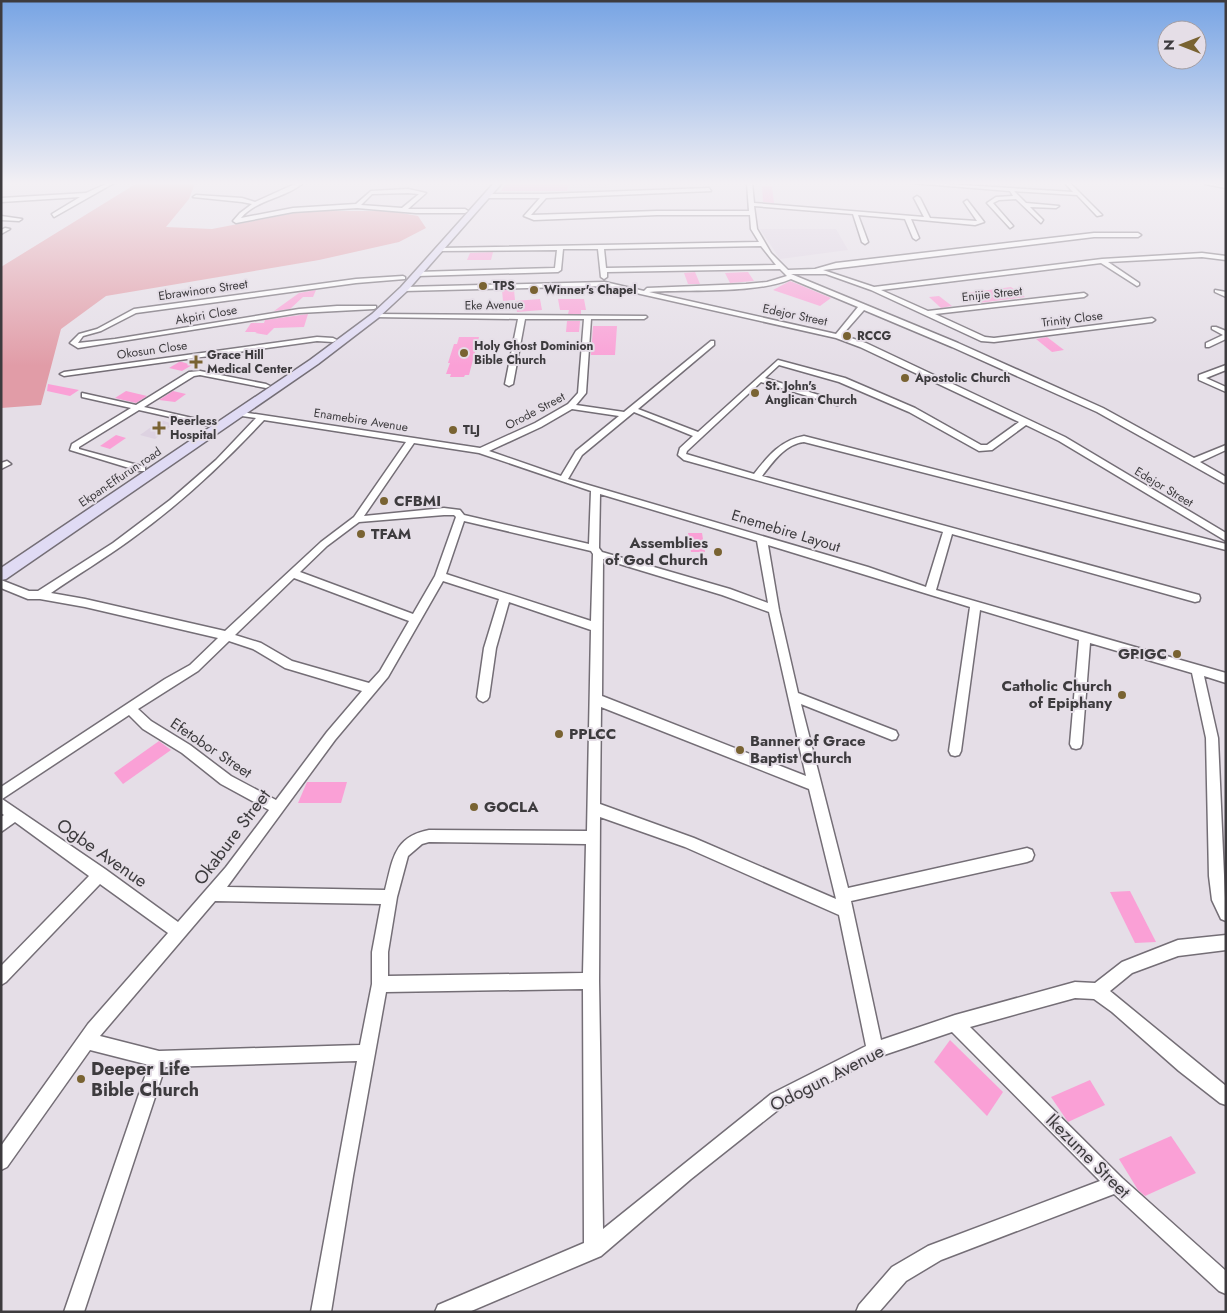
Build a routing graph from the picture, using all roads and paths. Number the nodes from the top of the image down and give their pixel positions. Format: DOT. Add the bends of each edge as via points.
graph roads {
  1 [pos="437,244"];
  2 [pos="444,244"];
  3 [pos="741,244"];
  4 [pos="763,244"];
  5 [pos="1016,244"];
  6 [pos="601,246"];
  7 [pos="560,247"];
  8 [pos="439,250"];
  9 [pos="1226,258"];
  10 [pos="1102,261"];
  11 [pos="604,270"];
  12 [pos="812,271"];
  13 [pos="786,272"];
  14 [pos="417,274"];
  15 [pos="404,284"];
  16 [pos="605,284"];
  17 [pos="1137,284"];
  18 [pos="873,289"];
  19 [pos="628,290"];
  20 [pos="1217,291"];
  21 [pos="1084,295"];
  22 [pos="1226,295"];
  23 [pos="863,306"];
  24 [pos="374,312"];
  25 [pos="927,313"];
  26 [pos="522,316"];
  27 [pos="588,316"];
  28 [pos="644,317"];
  29 [pos="1152,320"];
  30 [pos="1214,328"];
  31 [pos="99,330"];
  32 [pos="1226,335"];
  33 [pos="838,336"];
  34 [pos="333,340"];
  35 [pos="711,343"];
  36 [pos="1209,345"];
  37 [pos="1226,367"];
  38 [pos="64,374"];
  39 [pos="759,379"];
  40 [pos="509,384"];
  41 [pos="266,386"];
  42 [pos="1226,390"];
  43 [pos="85,395"];
  44 [pos="840,403"];
  45 [pos="571,406"];
  46 [pos="139,408"];
  47 [pos="632,409"];
  48 [pos="238,414"];
  49 [pos="625,415"];
  50 [pos="262,417"];
  51 [pos="1026,421"];
  52 [pos="207,424"];
  53 [pos="698,435"];
  54 [pos="412,440"];
  55 [pos="1226,447"];
  56 [pos="481,451"];
  57 [pos="1193,462"];
  58 [pos="142,469"];
  59 [pos="756,477"];
  60 [pos="563,480"];
  61 [pos="1224,480"];
  62 [pos="596,490"];
  63 [pos="461,517"];
  64 [pos="357,519"];
  65 [pos="948,530"];
  66 [pos="1226,538"];
  67 [pos="762,540"];
  68 [pos="1226,547"];
  69 [pos="596,551"];
  70 [pos="1,565"];
  71 [pos="292,573"];
  72 [pos="1,575"];
  73 [pos="440,576"];
  74 [pos="1,584"];
  75 [pos="930,592"];
  76 [pos="40,595"];
  77 [pos="505,597"];
  78 [pos="1195,598"];
  79 [pos="975,606"];
  80 [pos="774,610"];
  81 [pos="415,619"];
  82 [pos="596,627"];
  83 [pos="227,636"];
  84 [pos="1085,638"];
  85 [pos="1197,669"];
  86 [pos="1226,678"];
  87 [pos="372,689"];
  88 [pos="793,696"];
  89 [pos="483,697"];
  90 [pos="595,699"];
  91 [pos="130,709"];
  92 [pos="892,735"];
  93 [pos="1076,744"];
  94 [pos="955,751"];
  95 [pos="814,784"];
  96 [pos="1,794"];
  97 [pos="1,806"];
  98 [pos="278,808"];
  99 [pos="593,808"];
  100 [pos="13,815"];
  101 [pos="1,826"];
  102 [pos="592,838"];
  103 [pos="1027,855"];
  104 [pos="100,874"];
  105 [pos="212,894"];
  106 [pos="842,896"];
  107 [pos="390,897"];
  108 [pos="846,911"];
  109 [pos="1226,914"];
  110 [pos="180,932"];
  111 [pos="1226,942"];
  112 [pos="1,977"];
  113 [pos="591,981"];
  114 [pos="380,984"];
  115 [pos="1097,991"];
  116 [pos="955,1023"];
  117 [pos="87,1041"];
  118 [pos="875,1050"];
  119 [pos="367,1053"];
  120 [pos="159,1059"];
  121 [pos="1226,1097"];
  122 [pos="1,1161"];
  123 [pos="1116,1184"];
  124 [pos="594,1249"];
  125 [pos="1226,1284"];
  126 [pos="74,1312"];
  127 [pos="321,1312"];
  128 [pos="445,1312"];
  129 [pos="866,1312"];
  1 -- 15 [label="main road"];
  2 -- 8 [label="main road, Ekpan-Effurun road"];
  3 -- 6 [label="street"];
  4 -- 13 [label="street"];
  5 -- 12 [label="street" via="836,265"];
  6 -- 7 [label="street"];
  6 -- 11 [label="street"];
  7 -- 8 [label="street"];
  7 -- 14 [label="street" via="558,270"];
  8 -- 14 [label="main road, Ekpan-Effurun road"];
  9 -- 10 [label="street" via="1202,255"];
  10 -- 17 [label="street"];
  10 -- 18 [label="street"];
  11 -- 13 [label="street"];
  11 -- 16 [label="street"];
  12 -- 13 [label="street"];
  12 -- 18 [label="street" via="828,273"];
  13 -- 19 [label="street" via="781,282 717,288"];
  13 -- 23 [label="street"];
  14 -- 15 [label="main road, Ekpan-Effurun road"];
  15 -- 16 [label="street, Edejor Street" via="500,287"];
  15 -- 24 [label="main road, Ekpan-Effurun road"];
  15 -- 31 [label="street, Ebrawinoro Street" via="356,281 134,311"];
  16 -- 19 [label="street, Edejor Street"];
  18 -- 25 [label="street"];
  19 -- 33 [label="street, Edejor Street"];
  20 -- 22 [label="street"];
  21 -- 25 [label="street, Enijie Street"];
  23 -- 33 [label="street"];
  23 -- 57 [label="street" via="1100,410"];
  24 -- 26 [label="street, Eke Avenue"];
  24 -- 31 [label="street, Akpiri Close" via="347,306 116,342 74,345 81,335"];
  24 -- 34 [label="main road"];
  24 -- 48 [label="main road, Ekpan-Effurun road" via="314,362"];
  25 -- 29 [label="street, Trinity Close" via="994,340"];
  26 -- 27 [label="street, Eke Avenue"];
  26 -- 40 [label="street"];
  27 -- 28 [label="street, Eke Avenue"];
  27 -- 45 [label="street, Orode Street" via="582,393"];
  30 -- 32 [label="street"];
  32 -- 36 [label="street"];
  33 -- 51 [label="street, Edejor Street"];
  34 -- 38 [label="street, Okosun Close" via="318,339"];
  34 -- 41 [label="main road"];
  35 -- 47 [label="street"];
  37 -- 42 [label="street" via="1202,377"];
  39 -- 44 [label="street"];
  39 -- 51 [label="street" via="775,362 784,362 842,380 904,407 984,449"];
  39 -- 53 [label="street"];
  41 -- 46 [label="street" via="196,373"];
  41 -- 52 [label="main road"];
  43 -- 46 [label="street"];
  45 -- 49 [label="street"];
  45 -- 56 [label="street, Orode Street"];
  46 -- 52 [label="street"];
  46 -- 58 [label="street" via="78,444 74,450"];
  47 -- 49 [label="street"];
  47 -- 53 [label="street"];
  48 -- 50 [label="street, Enamebire Avenue"];
  48 -- 72 [label="main road, Ekpan-Effurun road"];
  49 -- 60 [label="street" via="579,451"];
  50 -- 54 [label="street, Enamebire Avenue"];
  50 -- 76 [label="street" via="219,463 175,500 140,528"];
  51 -- 66 [label="street, Edejor Street" via="1079,449"];
  52 -- 58 [label="main road"];
  53 -- 59 [label="street" via="682,455"];
  54 -- 56 [label="street, Enamebire Avenue"];
  54 -- 64 [label="street"];
  55 -- 57 [label="street"];
  56 -- 60 [label="street, Enemebire Layout"];
  57 -- 61 [label="street"];
  58 -- 70 [label="main road"];
  59 -- 65 [label="street"];
  59 -- 68 [label="street" via="768,461 791,441 804,438"];
  60 -- 62 [label="street, Enemebire Layout"];
  62 -- 67 [label="street, Enemebire Layout"];
  62 -- 69 [label="street"];
  63 -- 64 [label="street" via="457,512 444,511 388,519"];
  63 -- 69 [label="street"];
  63 -- 73 [label="street, Okabure Street"];
  64 -- 71 [label="street"];
  65 -- 75 [label="street"];
  65 -- 78 [label="street"];
  67 -- 75 [label="street, Enemebire Layout"];
  67 -- 80 [label="street"];
  69 -- 80 [label="street"];
  69 -- 82 [label="street"];
  71 -- 81 [label="street"];
  71 -- 83 [label="street"];
  73 -- 77 [label="street"];
  73 -- 81 [label="street, Okabure Street"];
  74 -- 76 [label="street" via="28,595"];
  75 -- 79 [label="street, Enemebire Layout"];
  76 -- 83 [label="street"];
  77 -- 82 [label="street"];
  77 -- 89 [label="street" via="490,648"];
  79 -- 84 [label="street, Enemebire Layout"];
  79 -- 94 [label="street"];
  80 -- 88 [label="street"];
  81 -- 87 [label="street, Okabure Street"];
  82 -- 90 [label="street"];
  83 -- 87 [label="street" via="257,646 289,665"];
  83 -- 91 [label="street" via="194,668"];
  84 -- 85 [label="street, Enemebire Layout"];
  84 -- 93 [label="street"];
  85 -- 86 [label="street, Enemebire Layout"];
  85 -- 109 [label="street" via="1212,738 1216,876 1219,900"];
  87 -- 98 [label="street, Okabure Street"];
  88 -- 92 [label="street"];
  88 -- 95 [label="street"];
  90 -- 95 [label="street"];
  90 -- 99 [label="street"];
  91 -- 96 [label="street"];
  91 -- 98 [label="street, Efetobor Street" via="226,780"];
  95 -- 106 [label="street"];
  97 -- 100 [label="street, Ogbe Avenue"];
  98 -- 105 [label="street, Okabure Street"];
  99 -- 102 [label="street"];
  99 -- 108 [label="street" via="745,866"];
  100 -- 101 [label="street"];
  100 -- 104 [label="street, Ogbe Avenue"];
  102 -- 107 [label="street" via="420,838 402,852"];
  102 -- 113 [label="street"];
  103 -- 106 [label="street"];
  104 -- 110 [label="street, Ogbe Avenue"];
  104 -- 112 [label="street"];
  105 -- 107 [label="street"];
  105 -- 110 [label="street, Okabure Street"];
  106 -- 108 [label="street"];
  107 -- 114 [label="street" via="380,952"];
  108 -- 118 [label="street"];
  110 -- 117 [label="street, Okabure Street"];
  111 -- 115 [label="street" via="1178,948 1127,967"];
  113 -- 114 [label="street"];
  113 -- 124 [label="street"];
  114 -- 119 [label="street"];
  115 -- 116 [label="street, Odogun Avenue" via="1075,990"];
  115 -- 121 [label="street"];
  116 -- 118 [label="street, Odogun Avenue"];
  116 -- 123 [label="street, Ikezume Street"];
  117 -- 120 [label="street"];
  117 -- 122 [label="street, Okabure Street"];
  118 -- 124 [label="street, Odogun Avenue" via="777,1100"];
  119 -- 120 [label="street"];
  119 -- 127 [label="street"];
  120 -- 126 [label="street"];
  123 -- 125 [label="street, Ikezume Street"];
  123 -- 129 [label="street" via="935,1253 899,1274"];
  124 -- 128 [label="street, Odogun Avenue"];
}
